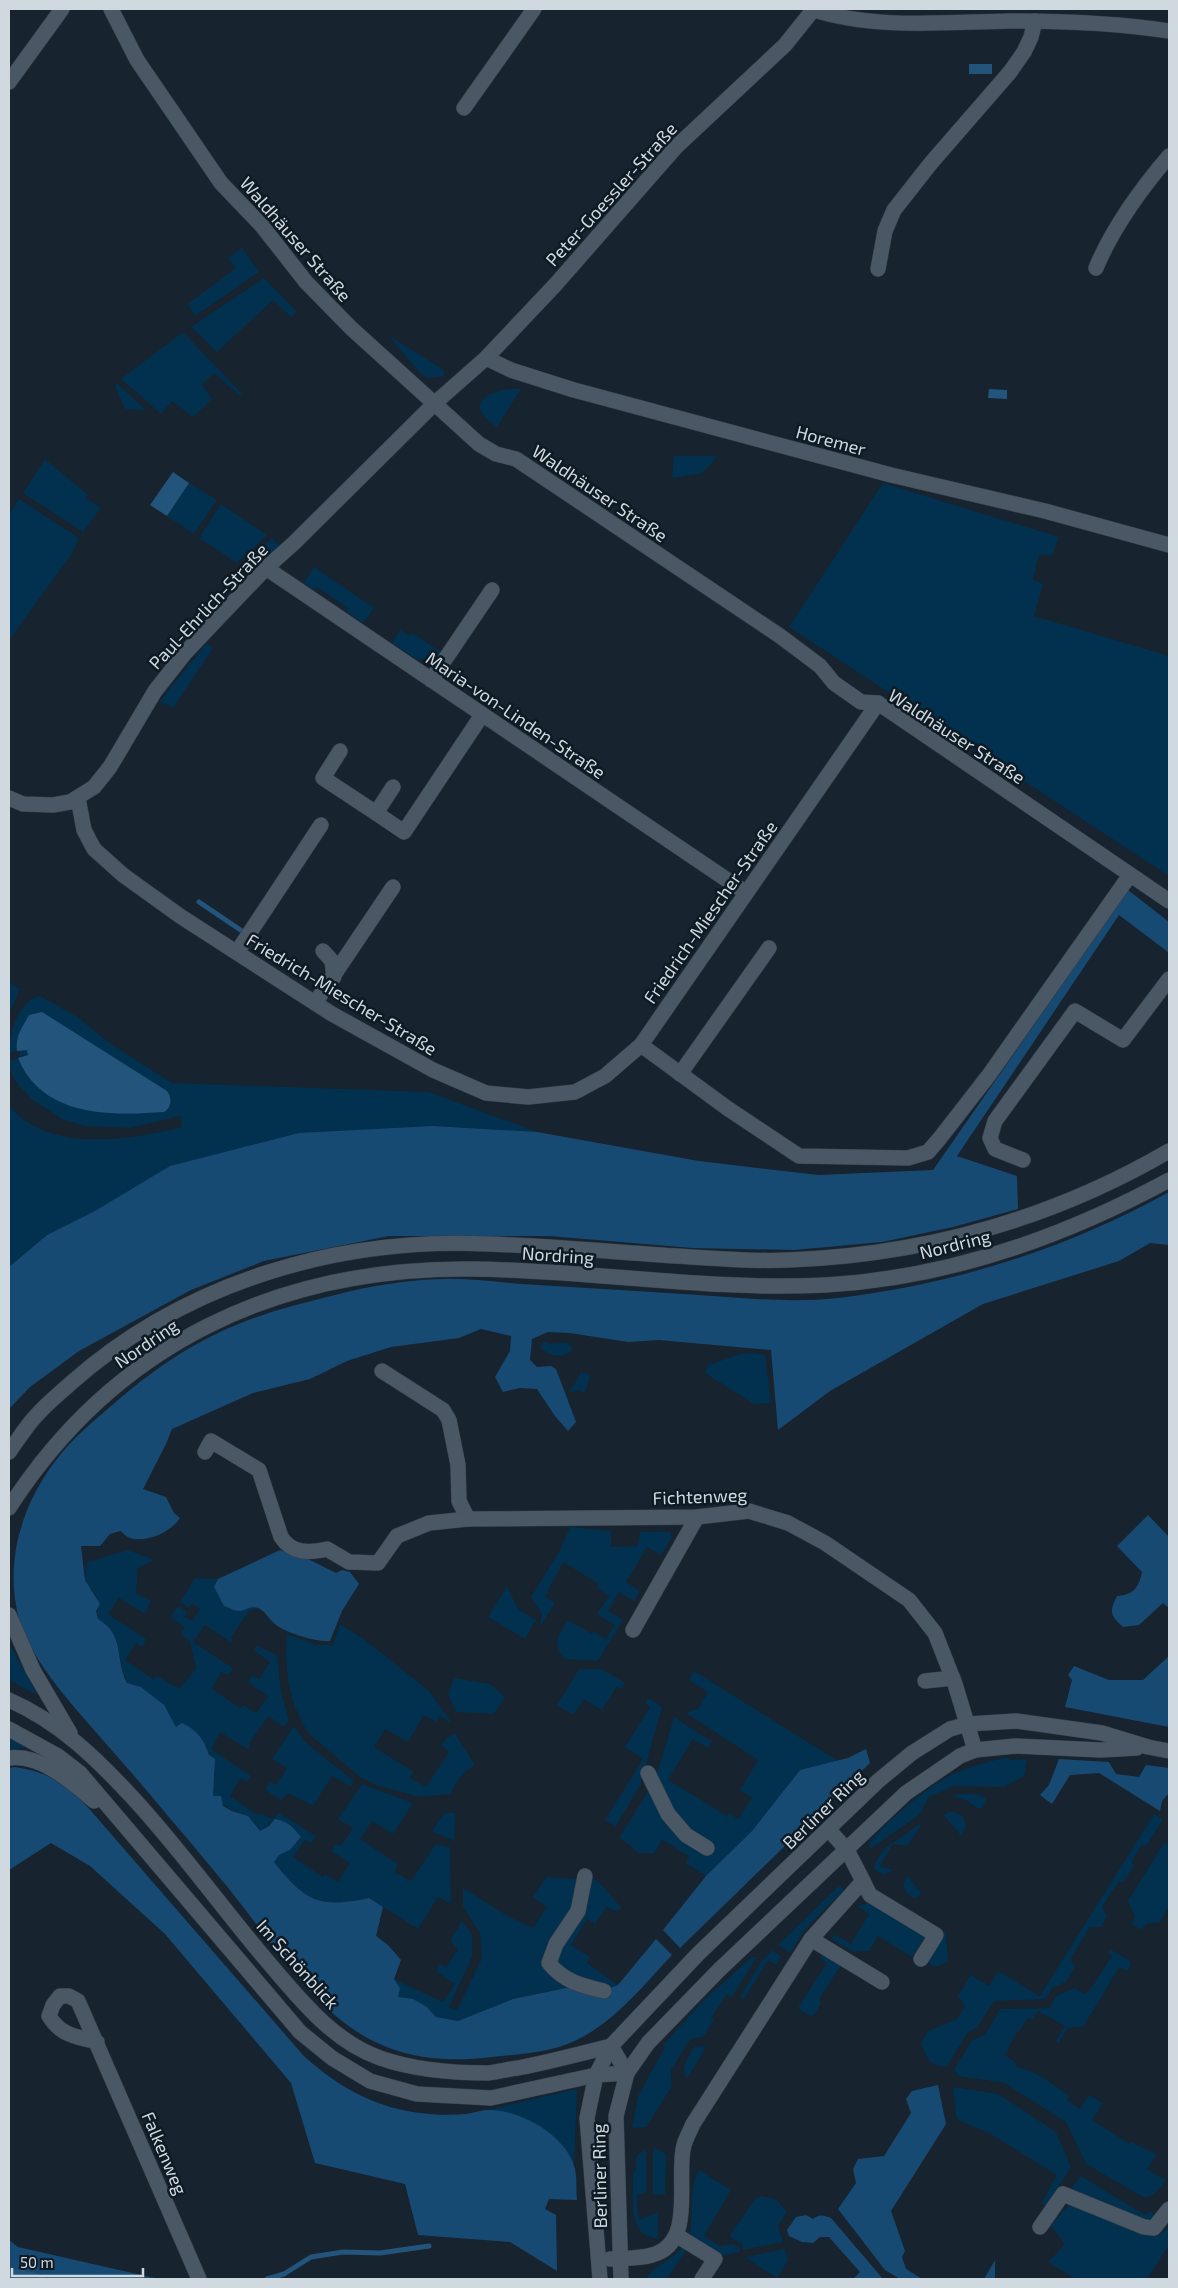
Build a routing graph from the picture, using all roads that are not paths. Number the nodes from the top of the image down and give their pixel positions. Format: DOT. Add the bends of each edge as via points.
graph roads {
  1 [pos="62,9"];
  2 [pos="111,9"];
  3 [pos="534,9"];
  4 [pos="812,9"];
  5 [pos="843,13"];
  6 [pos="1035,21"];
  7 [pos="1169,31"];
  8 [pos="9,82"];
  9 [pos="464,108"];
  10 [pos="1169,156"];
  11 [pos="878,268"];
  12 [pos="1096,268"];
  13 [pos="486,358"];
  14 [pos="435,403"];
  15 [pos="1169,545"];
  16 [pos="266,568"];
  17 [pos="492,590"];
  18 [pos="431,680"];
  19 [pos="878,703"];
  20 [pos="482,715"];
  21 [pos="340,751"];
  22 [pos="393,786"];
  23 [pos="9,798"];
  24 [pos="78,798"];
  25 [pos="376,813"];
  26 [pos="321,825"];
  27 [pos="1130,875"];
  28 [pos="393,887"];
  29 [pos="745,892"];
  30 [pos="1169,901"];
  31 [pos="769,948"];
  32 [pos="324,951"];
  33 [pos="237,952"];
  34 [pos="334,977"];
  35 [pos="1169,979"];
  36 [pos="315,1003"];
  37 [pos="641,1045"];
  38 [pos="680,1074"];
  39 [pos="1169,1151"];
  40 [pos="1023,1160"];
  41 [pos="1169,1180"];
  42 [pos="382,1371"];
  43 [pos="9,1452"];
  44 [pos="205,1452"];
  45 [pos="9,1508"];
  46 [pos="697,1516"];
  47 [pos="468,1519"];
  48 [pos="9,1615"];
  49 [pos="634,1630"];
  50 [pos="953,1678"];
  51 [pos="925,1681"];
  52 [pos="9,1700"];
  53 [pos="968,1724"];
  54 [pos="9,1729"];
  55 [pos="72,1737"];
  56 [pos="1148,1747"];
  57 [pos="975,1750"];
  58 [pos="1169,1751"];
  59 [pos="9,1758"];
  60 [pos="648,1773"];
  61 [pos="829,1830"];
  62 [pos="134,1834"];
  63 [pos="707,1848"];
  64 [pos="847,1850"];
  65 [pos="585,1876"];
  66 [pos="863,1880"];
  67 [pos="811,1939"];
  68 [pos="922,1959"];
  69 [pos="882,1982"];
  70 [pos="604,1991"];
  71 [pos="97,2042"];
  72 [pos="611,2046"];
  73 [pos="627,2073"];
  74 [pos="596,2075"];
  75 [pos="1169,2208"];
  76 [pos="1040,2227"];
  77 [pos="676,2235"];
  78 [pos="620,2258"];
  79 [pos="599,2260"];
  80 [pos="199,2279"];
  81 [pos="600,2279"];
  82 [pos="621,2279"];
  83 [pos="702,2279"];
  1 -- 8 [label="street"];
  2 -- 14 [label="street, Waldhäuser Straße" via="137,60 221,183 262,226 328,306"];
  3 -- 9 [label="street"];
  4 -- 5 [label="street"];
  4 -- 13 [label="street, Peter-Goessler-Straße" via="785,45 676,147 556,284"];
  5 -- 6 [label="street" via="897,22"];
  6 -- 7 [label="street"];
  6 -- 11 [label="street" via="1032,37 1010,72 930,162 894,210 885,231"];
  10 -- 12 [label="street" via="1108,240"];
  13 -- 14 [label="street, Peter-Goessler-Straße"];
  13 -- 15 [label="street, Horemer" via="511,370 574,390"];
  14 -- 16 [label="street, Paul-Ehrlich-Straße"];
  14 -- 19 [label="street, Waldhäuser Straße" via="479,444 496,454 516,459 771,631 820,666 834,683 861,702"];
  16 -- 18 [label="street, Maria-von-Linden-Straße"];
  16 -- 24 [label="street, Paul-Ehrlich-Straße" via="185,653 155,691 104,776"];
  17 -- 18 [label="street"];
  18 -- 20 [label="street, Maria-von-Linden-Straße"];
  19 -- 27 [label="street, Waldhäuser Straße"];
  19 -- 29 [label="street, Friedrich-Miescher-Straße"];
  20 -- 25 [label="street" via="404,832"];
  20 -- 29 [label="street, Maria-von-Linden-Straße"];
  21 -- 25 [label="street" via="323,778"];
  22 -- 25 [label="street"];
  23 -- 24 [label="street, Paul-Ehrlich-Straße" via="38,806"];
  24 -- 33 [label="street, Friedrich-Miescher-Straße" via="84,830 94,849 113,867 180,916"];
  26 -- 33 [label="street"];
  27 -- 30 [label="street, Waldhäuser Straße"];
  27 -- 38 [label="street" via="989,1075 928,1152 919,1156 799,1156"];
  28 -- 34 [label="street"];
  29 -- 37 [label="street, Friedrich-Miescher-Straße"];
  31 -- 38 [label="street"];
  32 -- 34 [label="street" via="332,961"];
  33 -- 36 [label="street, Friedrich-Miescher-Straße"];
  34 -- 36 [label="street"];
  35 -- 40 [label="street" via="1123,1040 1075,1011 995,1120 990,1138 996,1149"];
  36 -- 37 [label="street, Friedrich-Miescher-Straße" via="433,1070 486,1093 528,1097 576,1092 605,1076"];
  37 -- 38 [label="street"];
  39 -- 43 [label="street, Nordring" via="1074,1199 1008,1223 945,1240 853,1256 744,1260 447,1244 361,1250 314,1259 224,1288 168,1314 104,1354 45,1406"];
  41 -- 45 [label="street, Nordring" via="1089,1220 992,1254 909,1274 830,1284 682,1284 472,1269 382,1273 305,1288 234,1313 145,1364 71,1427 43,1459"];
  42 -- 47 [label="street" via="443,1410 449,1420 458,1465 459,1501"];
  44 -- 47 [label="street, Fichtenweg" via="211,1442 259,1470 281,1537 287,1546 296,1550 314,1552 327,1549 349,1562 378,1563 397,1536 429,1523"];
  46 -- 47 [label="street, Fichtenweg"];
  46 -- 49 [label="street"];
  46 -- 50 [label="street, Fichtenweg" via="749,1510 788,1523 825,1543 909,1600 935,1633"];
  48 -- 55 [label="street" via="33,1670"];
  50 -- 51 [label="street"];
  50 -- 53 [label="street, Fichtenweg"];
  52 -- 55 [label="street, Im Schönblick"];
  53 -- 56 [label="street, Berliner Ring" via="1016,1721 1102,1733"];
  53 -- 57 [label="street, Fichtenweg"];
  53 -- 61 [label="street, Berliner Ring" via="950,1729 912,1753 878,1781"];
  54 -- 62 [label="street" via="58,1756 80,1773"];
  55 -- 72 [label="street, Im Schönblick" via="150,1817 313,2014 348,2041 378,2057 422,2070 490,2073"];
  56 -- 57 [label="street, Berliner Ring" via="1101,1750 1015,1746"];
  56 -- 58 [label="street, Berliner Ring"];
  57 -- 64 [label="street, Berliner Ring" via="960,1756 906,1793"];
  59 -- 62 [label="street" via="38,1763 67,1778"];
  60 -- 63 [label="street" via="668,1814 686,1836"];
  61 -- 64 [label="street"];
  61 -- 72 [label="street, Berliner Ring" via="698,1954"];
  62 -- 74 [label="street" via="300,2032 332,2058 370,2081 416,2094 491,2098"];
  64 -- 66 [label="street"];
  64 -- 73 [label="street, Berliner Ring" via="719,1970 648,2043"];
  65 -- 70 [label="street" via="578,1911 556,1944 549,1963 557,1974 577,1984"];
  66 -- 67 [label="street"];
  66 -- 68 [label="street" via="870,1895 936,1935"];
  67 -- 69 [label="street"];
  67 -- 77 [label="street" via="693,2124 683,2146 680,2220"];
  71 -- 80 [label="street, Falkenweg"];
  72 -- 73 [label="street"];
  72 -- 74 [label="street, Berliner Ring"];
  73 -- 74 [label="street"];
  73 -- 78 [label="street, Berliner Ring" via="616,2116"];
  74 -- 79 [label="street, Berliner Ring" via="587,2118"];
  75 -- 76 [label="street" via="1154,2228 1144,2227 1063,2194"];
  77 -- 78 [label="street" via="668,2247 653,2255"];
  77 -- 83 [label="street" via="715,2259"];
  78 -- 79 [label="street"];
  78 -- 82 [label="street, Berliner Ring"];
  79 -- 81 [label="street, Berliner Ring"];
}
